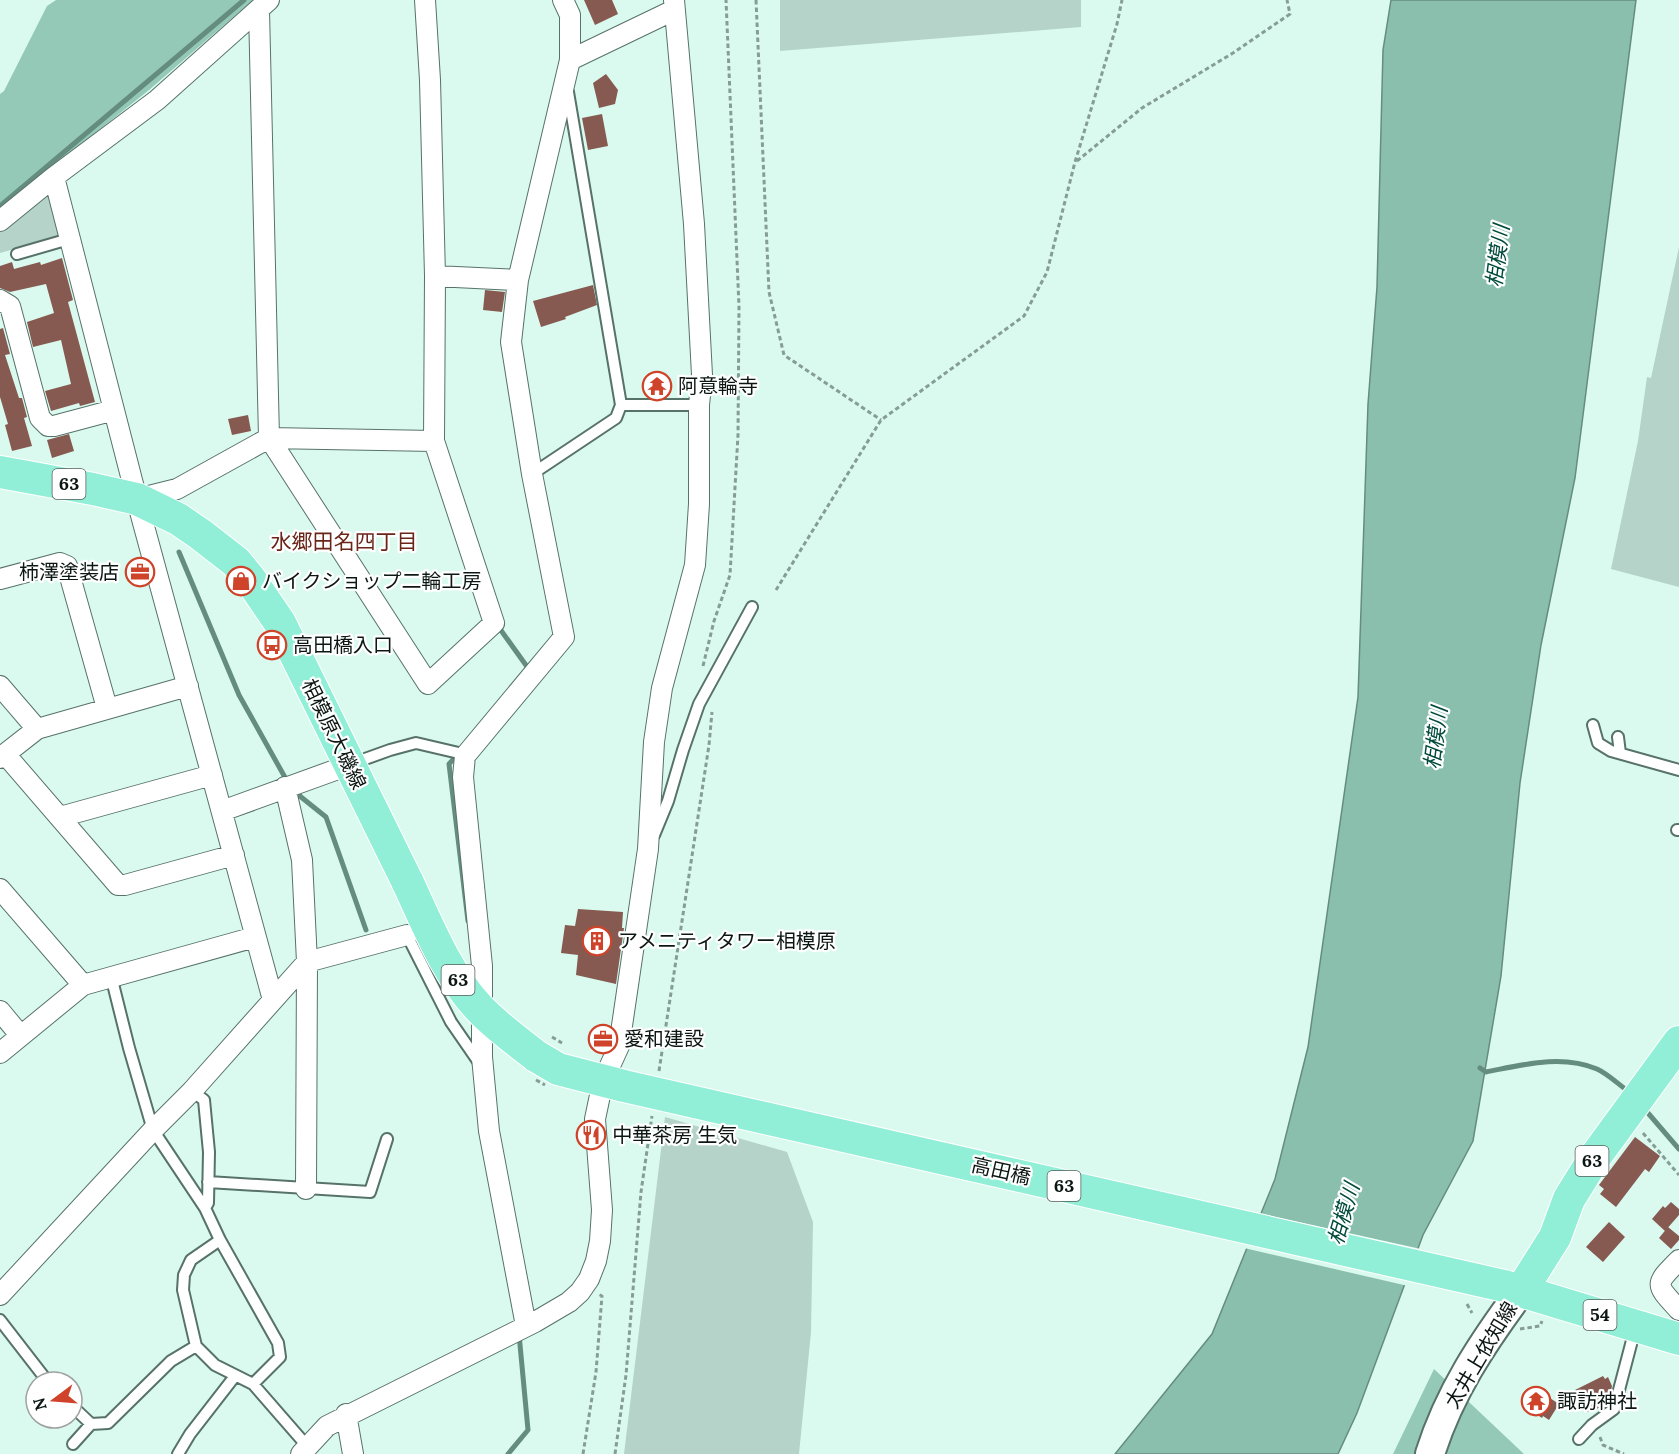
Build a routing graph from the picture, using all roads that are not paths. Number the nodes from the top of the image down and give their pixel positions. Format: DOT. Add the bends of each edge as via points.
graph roads {
  1 [pos="425,0"];
  2 [pos="562,0"];
  3 [pos="264,5"];
  4 [pos="674,5"];
  5 [pos="570,60"];
  6 [pos="566,81"];
  7 [pos="54,177"];
  8 [pos="0,221"];
  9 [pos="69,239"];
  10 [pos="17,254"];
  11 [pos="435,276"];
  12 [pos="518,280"];
  13 [pos="0,300"];
  14 [pos="621,405"];
  15 [pos="699,405"];
  16 [pos="114,410"];
  17 [pos="269,438"];
  18 [pos="434,441"];
  19 [pos="0,472"];
  20 [pos="532,474"];
  21 [pos="137,499"];
  22 [pos="1,576"];
  23 [pos="752,607"];
  24 [pos="0,686"];
  25 [pos="188,686"];
  26 [pos="107,708"];
  27 [pos="1593,725"];
  28 [pos="37,729"];
  29 [pos="1618,737"];
  30 [pos="1620,753"];
  31 [pos="459,754"];
  32 [pos="2,756"];
  33 [pos="349,765"];
  34 [pos="1679,770"];
  35 [pos="212,775"];
  36 [pos="285,787"];
  37 [pos="222,811"];
  38 [pos="60,817"];
  39 [pos="648,849"];
  40 [pos="234,855"];
  41 [pos="0,889"];
  42 [pos="407,935"];
  43 [pos="255,937"];
  44 [pos="307,962"];
  45 [pos="111,976"];
  46 [pos="83,985"];
  47 [pos="273,1000"];
  48 [pos="0,1011"];
  49 [pos="20,1035"];
  50 [pos="1679,1042"];
  51 [pos="0,1053"];
  52 [pos="483,1069"];
  53 [pos="613,1083"];
  54 [pos="192,1091"];
  55 [pos="153,1130"];
  56 [pos="387,1139"];
  57 [pos="208,1182"];
  58 [pos="306,1189"];
  59 [pos="205,1208"];
  60 [pos="220,1240"];
  61 [pos="1679,1260"];
  62 [pos="1512,1288"];
  63 [pos="0,1295"];
  64 [pos="1679,1310"];
  65 [pos="0,1320"];
  66 [pos="526,1326"];
  67 [pos="1636,1326"];
  68 [pos="1679,1339"];
  69 [pos="196,1346"];
  70 [pos="39,1370"];
  71 [pos="235,1376"];
  72 [pos="254,1384"];
  73 [pos="346,1414"];
  74 [pos="84,1417"];
  75 [pos="91,1424"];
  76 [pos="1579,1439"];
  77 [pos="73,1444"];
  78 [pos="304,1450"];
  79 [pos="178,1454"];
  80 [pos="353,1454"];
  81 [pos="1430,1454"];
  1 -- 11 [label="street"];
  2 -- 5 [label="street" via="570,15"];
  3 -- 7 [label="street" via="157,100"];
  3 -- 17 [label="street"];
  4 -- 5 [label="street"];
  4 -- 15 [label="street" via="694,236 702,375"];
  5 -- 6 [label="street"];
  6 -- 12 [label="street"];
  6 -- 14 [label="lane"];
  7 -- 8 [label="street"];
  7 -- 9 [label="street"];
  9 -- 10 [label="lane"];
  9 -- 16 [label="street"];
  11 -- 12 [label="street"];
  11 -- 18 [label="street"];
  12 -- 20 [label="street" via="511,342"];
  13 -- 16 [label="street" via="10,306 43,423 54,426"];
  14 -- 15 [label="lane"];
  14 -- 20 [label="lane" via="616,418"];
  15 -- 39 [label="street" via="695,565 662,688 654,742"];
  16 -- 21 [label="street"];
  17 -- 18 [label="street"];
  17 -- 18 [label="street" via="428,684 494,622"];
  17 -- 21 [label="street" via="177,489"];
  19 -- 21 [label="main road, 相模原大磯線 / 63"];
  20 -- 31 [label="street" via="564,637"];
  21 -- 25 [label="street"];
  21 -- 33 [label="main road, 相模原大磯線 / 63" via="200,534 236,562 250,579 280,623"];
  22 -- 26 [label="street" via="60,563 67,566"];
  23 -- 39 [label="lane" via="699,704"];
  24 -- 28 [label="street"];
  25 -- 26 [label="street"];
  25 -- 35 [label="street"];
  26 -- 28 [label="street"];
  27 -- 30 [label="lane" via="1598,742"];
  28 -- 32 [label="street"];
  29 -- 30 [label="lane"];
  30 -- 34 [label="lane"];
  31 -- 33 [label="lane" via="416,743"];
  31 -- 52 [label="street" via="482,966"];
  32 -- 38 [label="street"];
  33 -- 36 [label="street"];
  33 -- 53 [label="main road, 相模原大磯線 / 63, bridge" via="432,934 462,987 479,1008 503,1031 547,1044 558,1069"];
  35 -- 37 [label="street"];
  35 -- 38 [label="street"];
  36 -- 37 [label="street"];
  36 -- 44 [label="street" via="302,860"];
  37 -- 40 [label="street"];
  38 -- 40 [label="street" via="114,883 121,885"];
  39 -- 53 [label="street"];
  40 -- 43 [label="street"];
  41 -- 46 [label="street"];
  42 -- 44 [label="street"];
  42 -- 52 [label="lane" via="451,1022"];
  43 -- 45 [label="street"];
  43 -- 47 [label="street"];
  44 -- 47 [label="street"];
  44 -- 58 [label="street"];
  45 -- 46 [label="street"];
  45 -- 55 [label="lane"];
  46 -- 49 [label="street"];
  47 -- 54 [label="street"];
  48 -- 49 [label="street"];
  49 -- 51 [label="street"];
  50 -- 62 [label="main road, 63" via="1594,1157 1569,1199 1555,1238"];
  52 -- 66 [label="street" via="489,1131"];
  53 -- 62 [label="main road, 高田橋 / 63, bridge"];
  53 -- 66 [label="street" via="595,1119 602,1210 596,1261 589,1279 574,1298"];
  54 -- 55 [label="street"];
  54 -- 57 [label="lane" via="204,1100"];
  55 -- 59 [label="lane"];
  55 -- 63 [label="street"];
  56 -- 58 [label="lane" via="370,1192"];
  57 -- 58 [label="lane"];
  57 -- 59 [label="lane"];
  59 -- 60 [label="lane"];
  60 -- 69 [label="lane" via="191,1260 184,1275 183,1290"];
  60 -- 72 [label="lane" via="278,1343 279,1357"];
  61 -- 64 [label="street" via="1660,1279 1664,1293"];
  62 -- 67 [label="main road, 54"];
  62 -- 81 [label="main road, 太井上依知線" via="1453,1393"];
  65 -- 70 [label="lane"];
  66 -- 73 [label="street"];
  67 -- 68 [label="main road, 54"];
  67 -- 76 [label="lane" via="1614,1409"];
  69 -- 71 [label="lane" via="215,1365"];
  69 -- 75 [label="lane" via="171,1361 108,1423"];
  71 -- 72 [label="lane"];
  71 -- 79 [label="lane"];
  72 -- 78 [label="lane"];
  73 -- 78 [label="street" via="327,1426"];
  73 -- 80 [label="street"];
  74 -- 75 [label="lane"];
  75 -- 77 [label="lane"];
}
